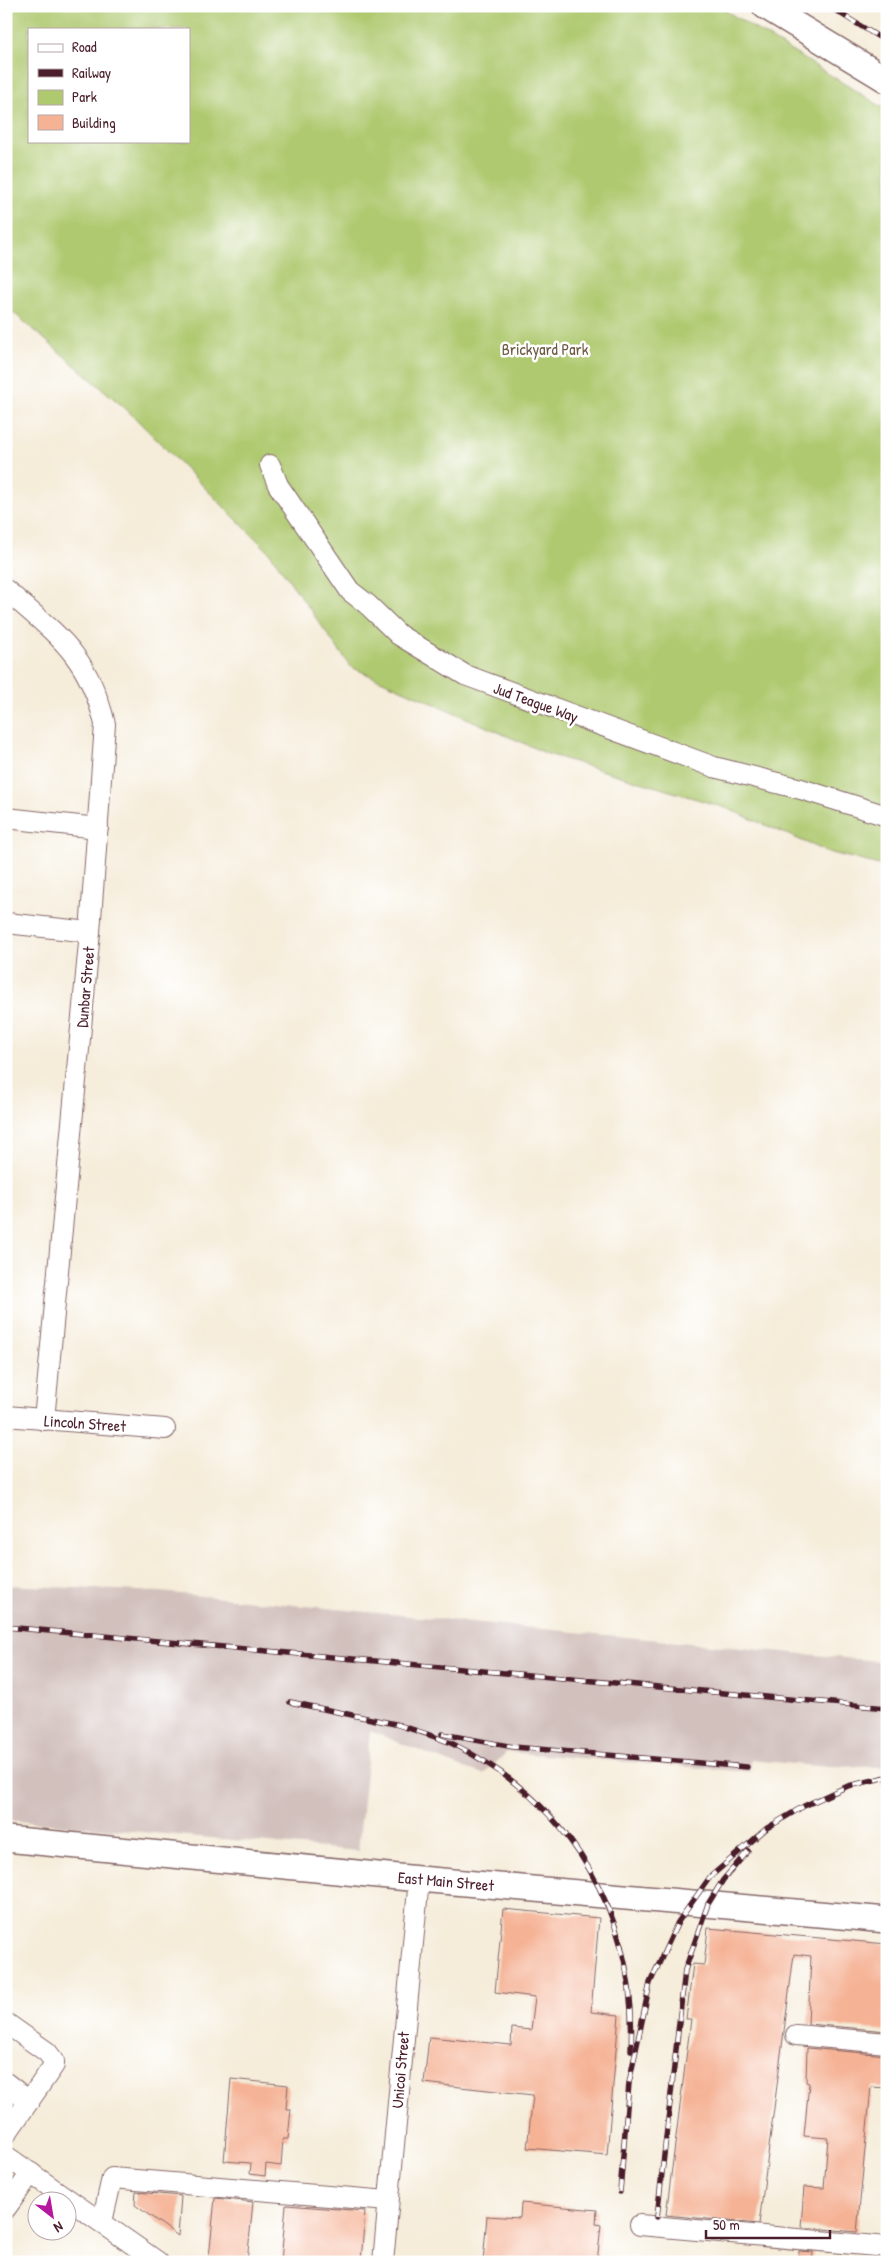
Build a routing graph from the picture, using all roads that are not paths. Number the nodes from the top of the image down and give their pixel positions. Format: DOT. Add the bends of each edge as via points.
graph roads {
  1 [pos="765,6"];
  2 [pos="887,80"];
  3 [pos="270,466"];
  4 [pos="6,590"];
  5 [pos="887,816"];
  6 [pos="6,818"];
  7 [pos="98,828"];
  8 [pos="6,923"];
  9 [pos="90,932"];
  10 [pos="6,1416"];
  11 [pos="44,1420"];
  12 [pos="165,1429"];
  13 [pos="6,1839"];
  14 [pos="419,1879"];
  15 [pos="887,1920"];
  16 [pos="6,2023"];
  17 [pos="796,2034"];
  18 [pos="887,2043"];
  19 [pos="6,2083"];
  20 [pos="29,2100"];
  21 [pos="6,2134"];
  22 [pos="6,2156"];
  23 [pos="31,2173"];
  24 [pos="388,2201"];
  25 [pos="6,2208"];
  26 [pos="102,2222"];
  27 [pos="640,2225"];
  28 [pos="887,2247"];
  29 [pos="158,2262"];
  30 [pos="383,2262"];
  1 -- 2 [label="main road"];
  3 -- 5 [label="street, Jud Teague Way" via="278,485 350,591 399,635 435,658 466,675 714,767 802,789"];
  4 -- 7 [label="street, Dunbar Street" via="64,641 81,661 100,701 106,724"];
  6 -- 7 [label="street"];
  7 -- 9 [label="street, Dunbar Street"];
  8 -- 9 [label="street"];
  9 -- 11 [label="street, Dunbar Street"];
  10 -- 11 [label="street, Lincoln Street"];
  11 -- 12 [label="street, Lincoln Street"];
  13 -- 14 [label="main road, East Main Street"];
  14 -- 15 [label="main road, East Main Street"];
  14 -- 24 [label="street, Unicoi Street"];
  16 -- 20 [label="street" via="47,2052 54,2061"];
  17 -- 18 [label="street"];
  19 -- 20 [label="street"];
  20 -- 21 [label="street"];
  22 -- 23 [label="street"];
  23 -- 25 [label="street"];
  23 -- 26 [label="street"];
  24 -- 26 [label="street" via="112,2178"];
  24 -- 30 [label="street, Unicoi Street"];
  26 -- 29 [label="street"];
  27 -- 28 [label="street"];
}
